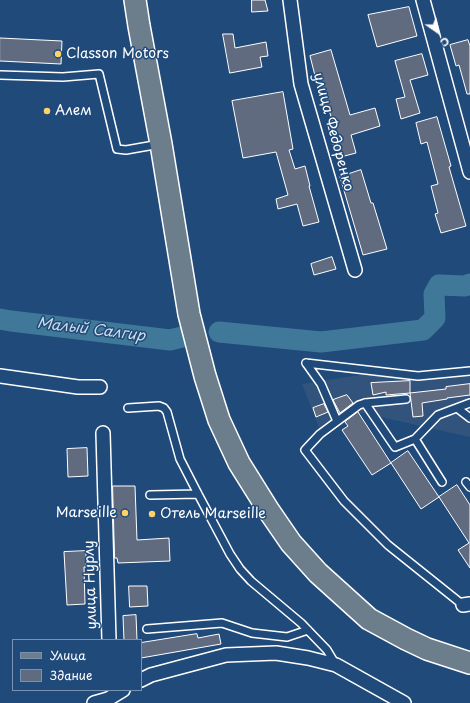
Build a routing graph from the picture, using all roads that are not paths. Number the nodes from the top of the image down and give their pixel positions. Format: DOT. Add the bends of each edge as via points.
graph roads {
  1 [pos="136,0"];
  2 [pos="290,0"];
  3 [pos="423,0"];
  4 [pos="0,75"];
  5 [pos="161,144"];
  6 [pos="470,172"];
  7 [pos="355,270"];
  8 [pos="470,371"];
  9 [pos="0,376"];
  10 [pos="100,387"];
  11 [pos="406,399"];
  12 [pos="366,403"];
  13 [pos="470,403"];
  14 [pos="128,408"];
  15 [pos="457,408"];
  16 [pos="470,418"];
  17 [pos="337,421"];
  18 [pos="103,433"];
  19 [pos="415,439"];
  20 [pos="442,482"];
  21 [pos="198,494"];
  22 [pos="150,495"];
  23 [pos="466,605"];
  24 [pos="147,629"];
  25 [pos="308,630"];
  26 [pos="109,639"];
  27 [pos="470,663"];
  28 [pos="336,665"];
  29 [pos="142,680"];
  30 [pos="120,691"];
  31 [pos="94,703"];
  32 [pos="404,703"];
  1 -- 5 [label="main road"];
  2 -- 7 [label="street, улица Федоренко" via="301,84"];
  3 -- 6 [label="street"];
  4 -- 5 [label="lane" via="63,77 99,74 117,149 126,150"];
  5 -- 27 [label="main road" via="189,314 219,420 239,464 291,543 318,573 369,619 427,649"];
  8 -- 17 [label="lane" via="418,376 306,362 321,384"];
  9 -- 10 [label="street" via="78,387"];
  11 -- 12 [label="lane"];
  12 -- 17 [label="lane"];
  12 -- 19 [label="lane" via="395,447"];
  13 -- 15 [label="lane"];
  14 -- 21 [label="lane" via="164,408 180,459"];
  15 -- 16 [label="lane"];
  15 -- 19 [label="lane" via="438,415"];
  17 -- 23 [label="lane" via="305,450 344,501 388,545"];
  18 -- 26 [label="street, улица Нурлу"];
  19 -- 20 [label="lane"];
  21 -- 22 [label="lane"];
  21 -- 25 [label="lane" via="240,569"];
  24 -- 25 [label="lane" via="222,623 252,633 287,636"];
  25 -- 28 [label="lane" via="328,650"];
  28 -- 29 [label="street" via="276,654 226,655"];
  28 -- 32 [label="street"];
  30 -- 31 [label="street" via="108,699"];
}
